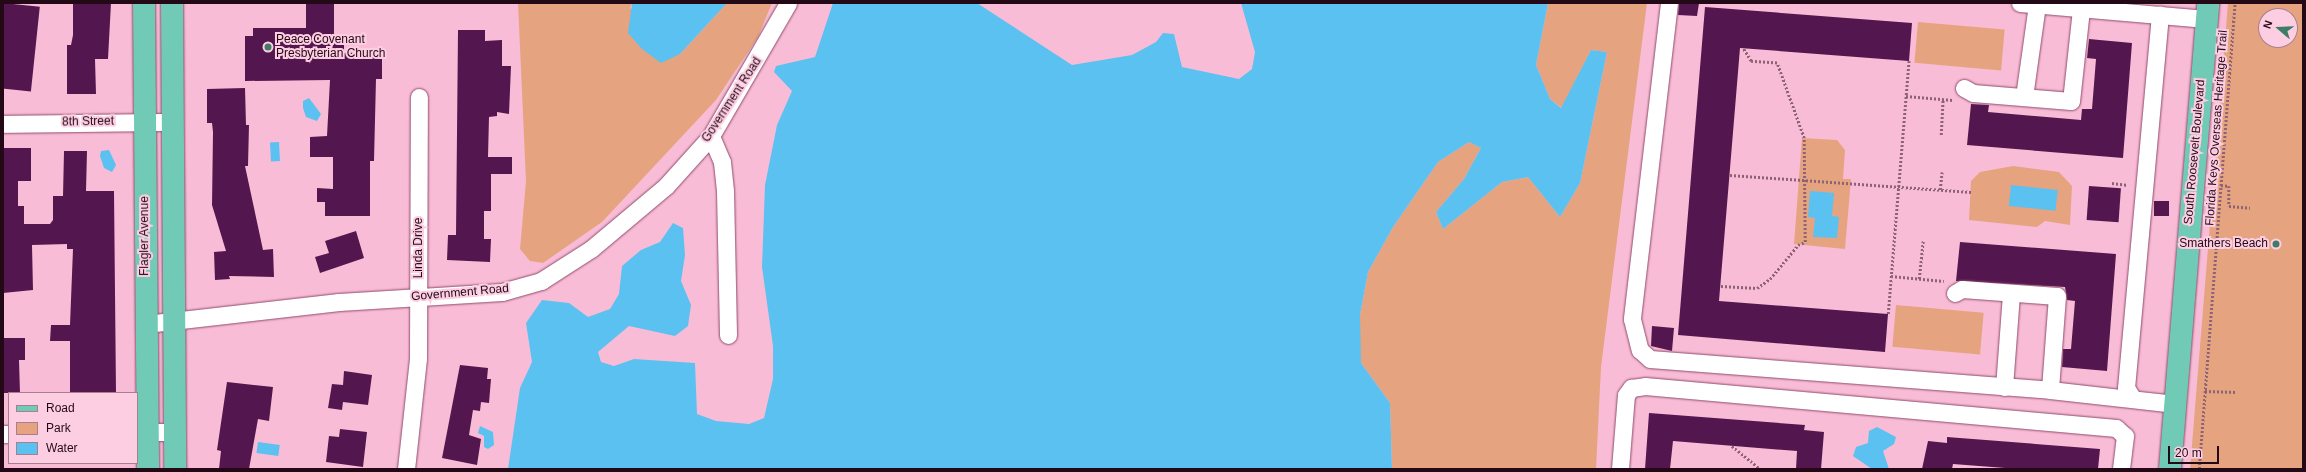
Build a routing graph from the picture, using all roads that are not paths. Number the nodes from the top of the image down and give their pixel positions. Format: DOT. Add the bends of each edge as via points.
graph roads {
  1 [pos="144,3"];
  2 [pos="172,3"];
  3 [pos="788,3"];
  4 [pos="1669,3"];
  5 [pos="2028,4"];
  6 [pos="2081,8"];
  7 [pos="2207,11"];
  8 [pos="2160,15"];
  9 [pos="1968,90"];
  10 [pos="419,97"];
  11 [pos="2024,97"];
  12 [pos="144,122"];
  13 [pos="173,122"];
  14 [pos="3,124"];
  15 [pos="711,136"];
  16 [pos="1955,293"];
  17 [pos="2011,293"];
  18 [pos="419,297"];
  19 [pos="175,323"];
  20 [pos="146,324"];
  21 [pos="728,335"];
  22 [pos="2004,387"];
  23 [pos="2050,390"];
  24 [pos="2133,399"];
  25 [pos="2175,404"];
  26 [pos="142,432"];
  27 [pos="175,432"];
  28 [pos="148,469"];
  29 [pos="175,469"];
  30 [pos="406,469"];
  31 [pos="1620,469"];
  32 [pos="2121,469"];
  33 [pos="2170,469"];
  1 -- 12 [label="main road, Flagler Avenue"];
  2 -- 13 [label="main road"];
  3 -- 15 [label="street, Government Road"];
  4 -- 22 [label="street" via="1632,319 1640,350 1650,359"];
  5 -- 6 [label="street"];
  5 -- 11 [label="street"];
  6 -- 8 [label="street"];
  6 -- 11 [label="street" via="2071,100"];
  7 -- 8 [label="street"];
  7 -- 25 [label="main road, South Roosevelt Boulevard"];
  8 -- 24 [label="street" via="2126,388"];
  9 -- 11 [label="street"];
  10 -- 18 [label="street, Linda Drive"];
  12 -- 13 [label="street, 8th Street"];
  12 -- 14 [label="street, 8th Street"];
  12 -- 20 [label="main road, Flagler Avenue"];
  13 -- 19 [label="main road"];
  15 -- 18 [label="street, Government Road" via="655,196 591,250 541,281 502,292"];
  15 -- 21 [label="street" via="722,162 725,191"];
  16 -- 17 [label="street" via="1962,290"];
  17 -- 22 [label="street"];
  17 -- 23 [label="street" via="2057,296"];
  18 -- 19 [label="street, Government Road" via="339,302"];
  18 -- 30 [label="street, Linda Drive" via="418,358"];
  19 -- 20 [label="street, Government Road"];
  19 -- 27 [label="main road"];
  20 -- 26 [label="main road, Flagler Avenue"];
  22 -- 23 [label="street"];
  23 -- 24 [label="street"];
  24 -- 25 [label="street"];
  25 -- 33 [label="main road, South Roosevelt Boulevard"];
  26 -- 27 [label="street"];
  26 -- 28 [label="main road, Flagler Avenue"];
  27 -- 29 [label="main road"];
  31 -- 32 [label="street" via="1626,395 1631,388 1645,386 2116,428 2125,436"];
}
